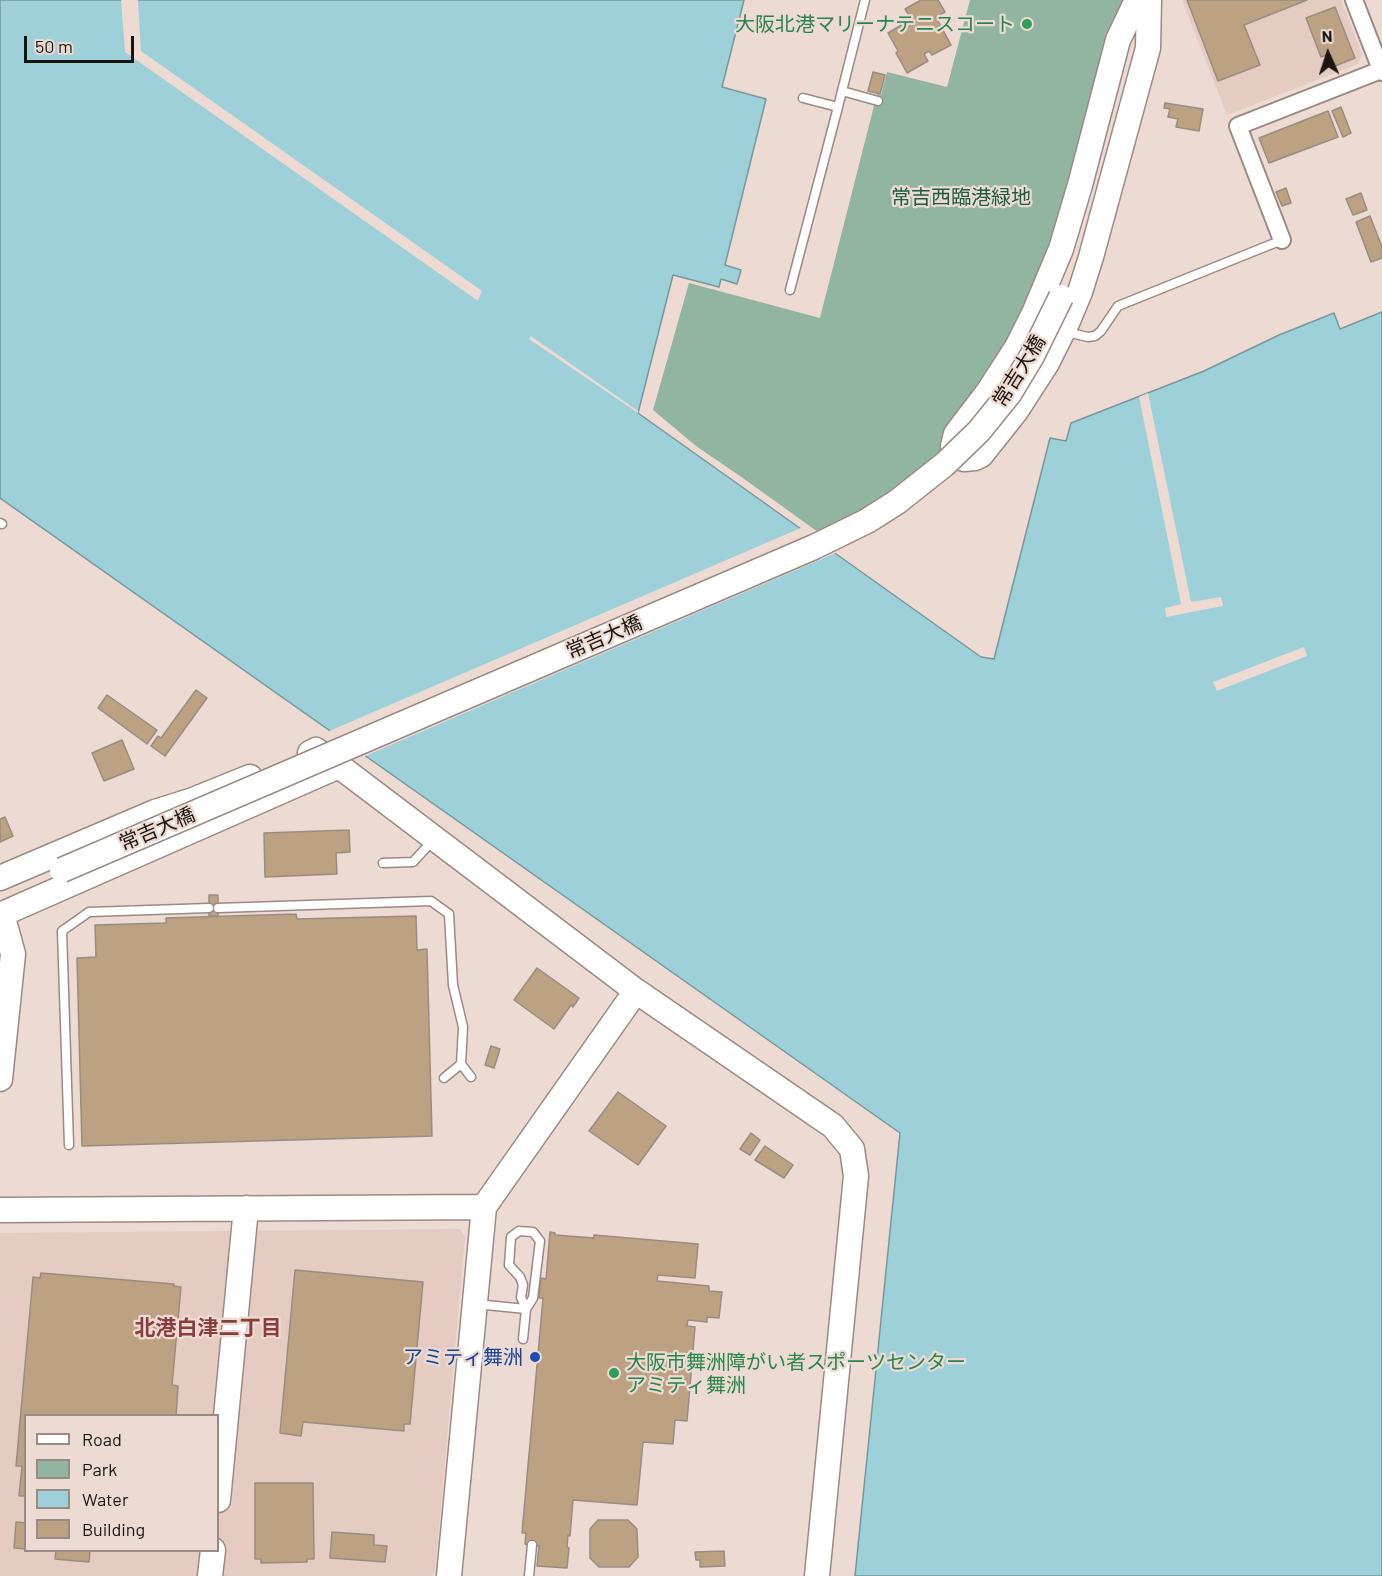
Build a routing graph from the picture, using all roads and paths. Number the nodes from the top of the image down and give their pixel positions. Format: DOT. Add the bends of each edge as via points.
graph roads {
  1 [pos="866,0"];
  2 [pos="1137,0"];
  3 [pos="1144,0"];
  4 [pos="1149,0"];
  5 [pos="1354,0"];
  6 [pos="1382,71"];
  7 [pos="842,91"];
  8 [pos="803,98"];
  9 [pos="879,101"];
  10 [pos="838,107"];
  11 [pos="1282,240"];
  12 [pos="790,290"];
  13 [pos="1063,331"];
  14 [pos="339,766"];
  15 [pos="435,839"];
  16 [pos="383,863"];
  17 [pos="0,878"];
  18 [pos="1,908"];
  19 [pos="636,991"];
  20 [pos="461,1064"];
  21 [pos="471,1077"];
  22 [pos="444,1078"];
  23 [pos="0,1079"];
  24 [pos="69,1145"];
  25 [pos="246,1208"];
  26 [pos="484,1208"];
  27 [pos="0,1210"];
  28 [pos="475,1304"];
  29 [pos="526,1309"];
  30 [pos="523,1339"];
  31 [pos="219,1490"];
  32 [pos="532,1545"];
  33 [pos="213,1552"];
  34 [pos="210,1576"];
  35 [pos="449,1576"];
  36 [pos="529,1576"];
  37 [pos="817,1576"];
  1 -- 7 [label="lane"];
  2 -- 13 [label="street" via="1118,40 1061,249 1017,347 956,434 953,446 957,456 964,459 981,455 1016,411"];
  3 -- 18 [label="street, 常吉大橋, bridge" via="1061,297 1009,394 945,464 897,502 814,547 62,870"];
  4 -- 13 [label="street" via="1148,48 1091,257"];
  5 -- 6 [label="street"];
  6 -- 11 [label="street" via="1238,126"];
  7 -- 9 [label="lane"];
  7 -- 10 [label="lane"];
  8 -- 10 [label="lane"];
  10 -- 12 [label="lane"];
  11 -- 13 [label="lane" via="1118,306 1095,336"];
  14 -- 15 [label="street"];
  14 -- 17 [label="street" via="316,750"];
  14 -- 18 [label="street"];
  15 -- 16 [label="lane" via="413,862"];
  15 -- 19 [label="street"];
  18 -- 23 [label="street" via="13,954"];
  19 -- 26 [label="street"];
  19 -- 37 [label="street" via="833,1126 852,1149 856,1176"];
  20 -- 21 [label="lane"];
  20 -- 22 [label="lane"];
  20 -- 24 [label="lane" via="463,1027 453,985 448,914 431,901 89,912 62,932"];
  25 -- 26 [label="street"];
  25 -- 27 [label="street"];
  25 -- 31 [label="street"];
  26 -- 28 [label="street"];
  28 -- 29 [label="lane"];
  28 -- 35 [label="street"];
  29 -- 29 [label="lane" via="520,1277 509,1265 511,1238 519,1231 533,1232 540,1241 533,1298"];
  29 -- 30 [label="lane"];
  32 -- 36 [label="lane"];
  33 -- 34 [label="street"];
}
